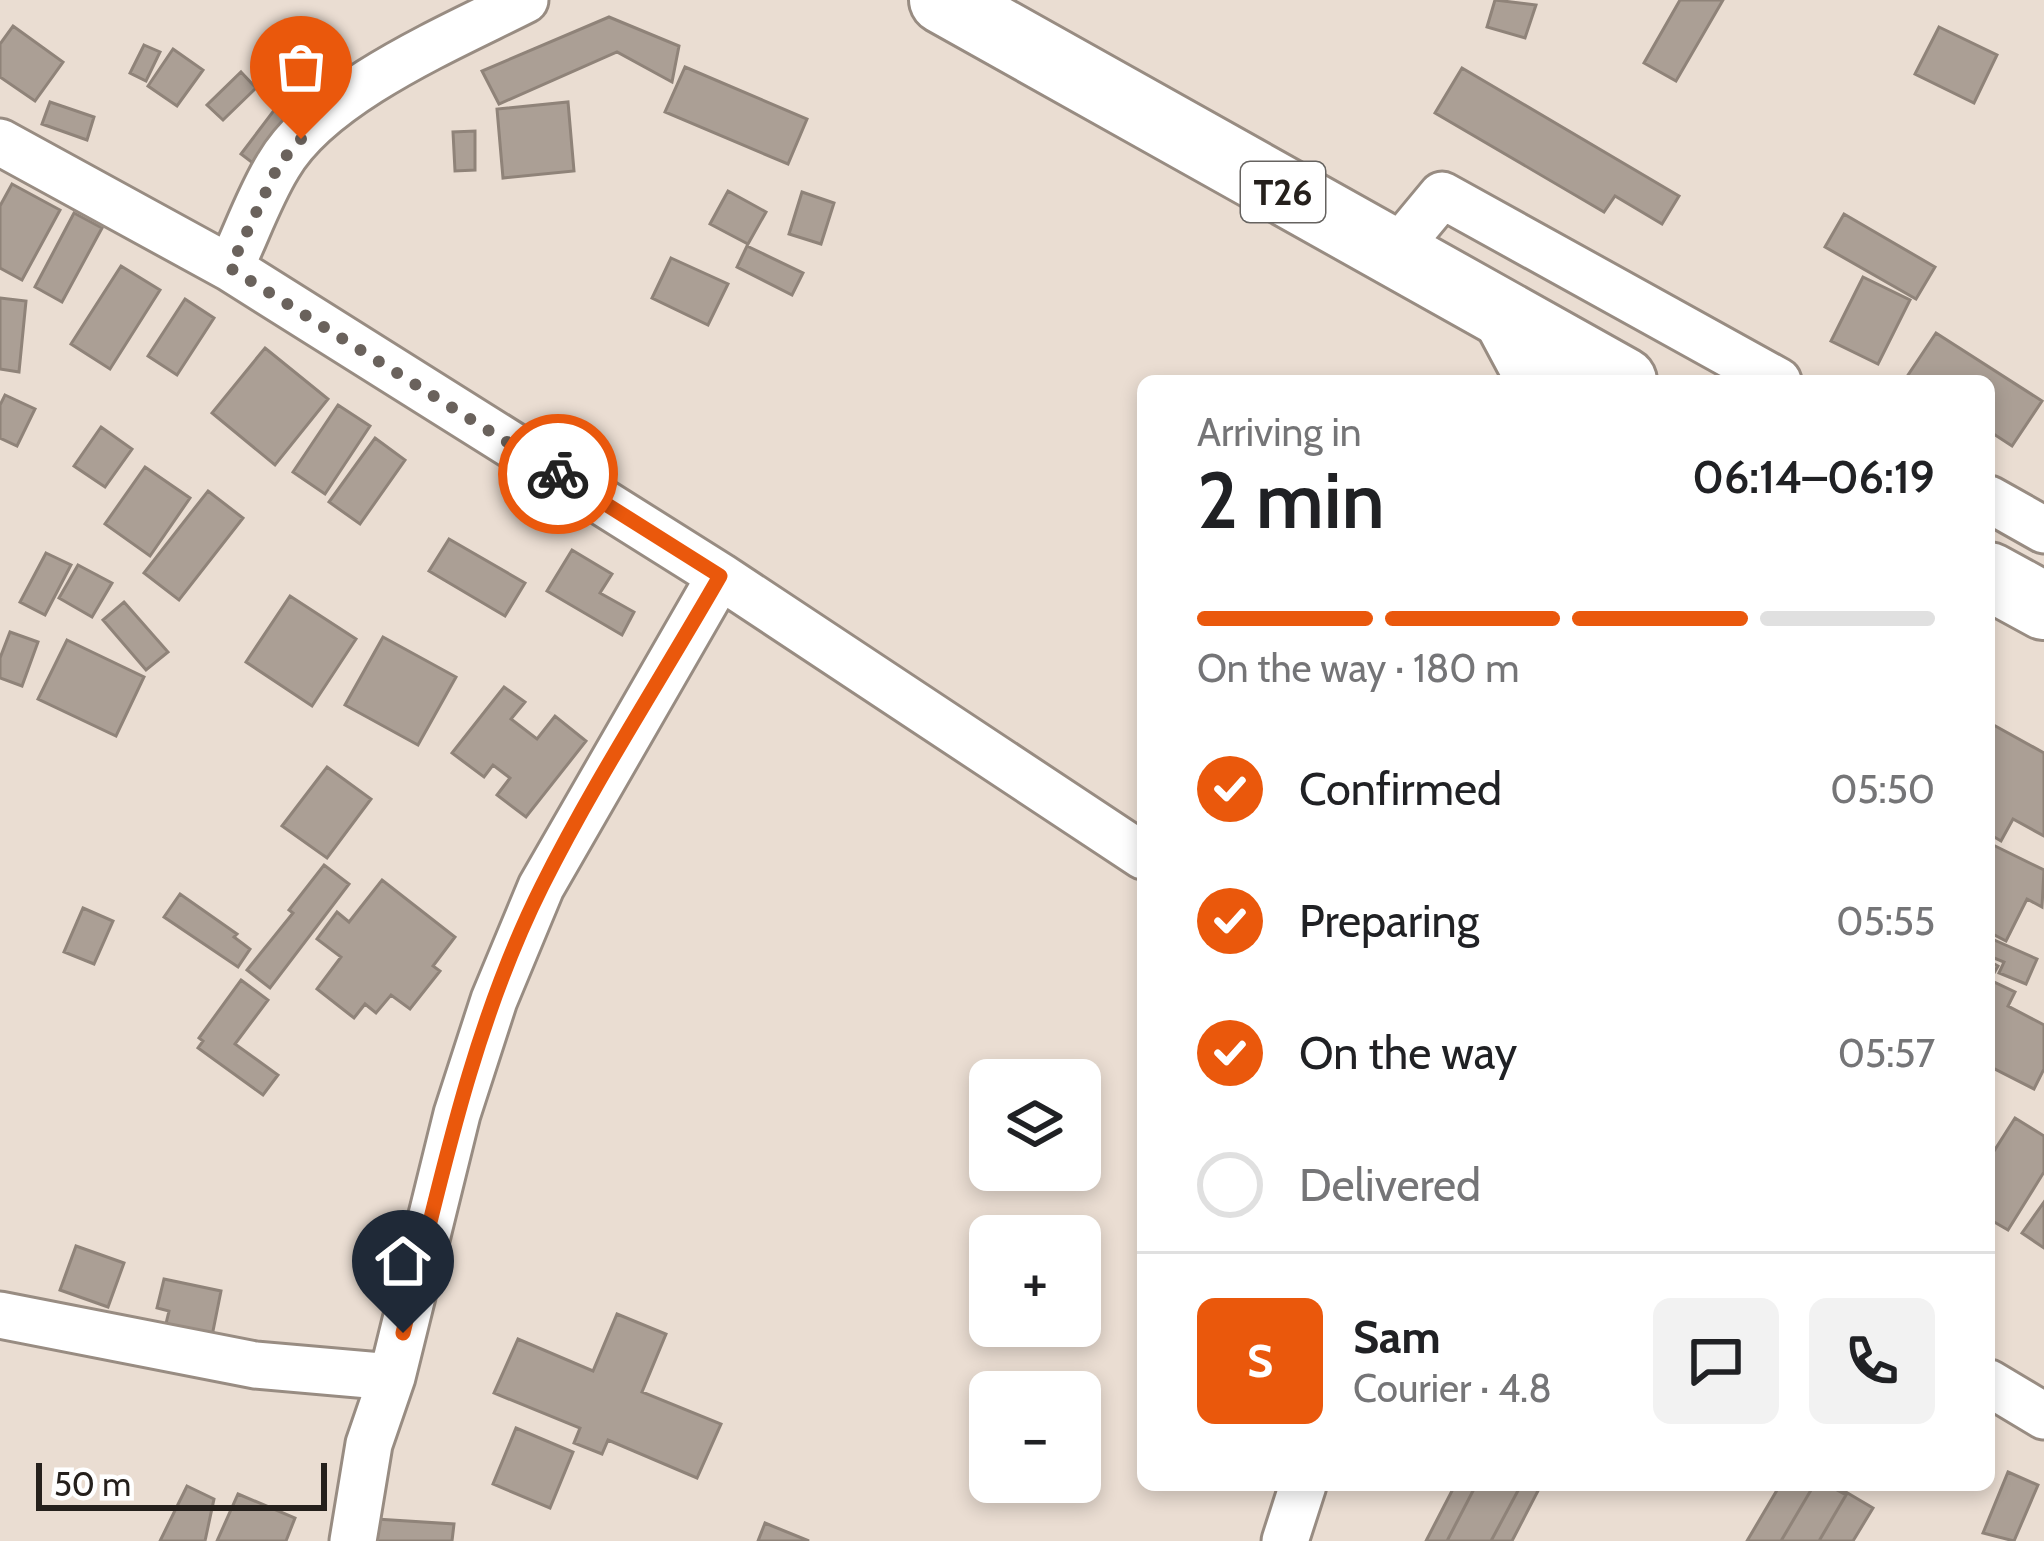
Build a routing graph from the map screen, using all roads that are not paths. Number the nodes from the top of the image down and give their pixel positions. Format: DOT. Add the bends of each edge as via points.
graph roads {
  1 [pos="525,0"];
  2 [pos="943,0"];
  3 [pos="0,142"];
  4 [pos="1393,254"];
  5 [pos="230,268"];
  6 [pos="1491,310"];
  7 [pos="1526,375"];
  8 [pos="1612,375"];
  9 [pos="1767,375"];
  10 [pos="1995,502"];
  11 [pos="2044,530"];
  12 [pos="720,576"];
  13 [pos="1995,579"];
  14 [pos="2044,605"];
  15 [pos="1137,852"];
  16 [pos="0,1315"];
  17 [pos="392,1377"];
  18 [pos="1995,1387"];
  19 [pos="2044,1416"];
  20 [pos="1301,1491"];
  21 [pos="352,1541"];
  22 [pos="1285,1541"];
  1 -- 5 [label="street" via="397,66 324,115 279,164"];
  2 -- 4 [label="highway, T26"];
  3 -- 5 [label="street"];
  4 -- 6 [label="highway, T26"];
  4 -- 9 [label="street" via="1442,195"];
  5 -- 12 [label="street"];
  6 -- 7 [label="street"];
  6 -- 8 [label="highway, T26"];
  10 -- 11 [label="street"];
  12 -- 15 [label="street"];
  12 -- 17 [label="street" via="541,887 494,1000"];
  13 -- 14 [label="highway"];
  16 -- 17 [label="street" via="255,1365"];
  17 -- 21 [label="street" via="369,1444"];
  18 -- 19 [label="street"];
  20 -- 22 [label="street"];
}
